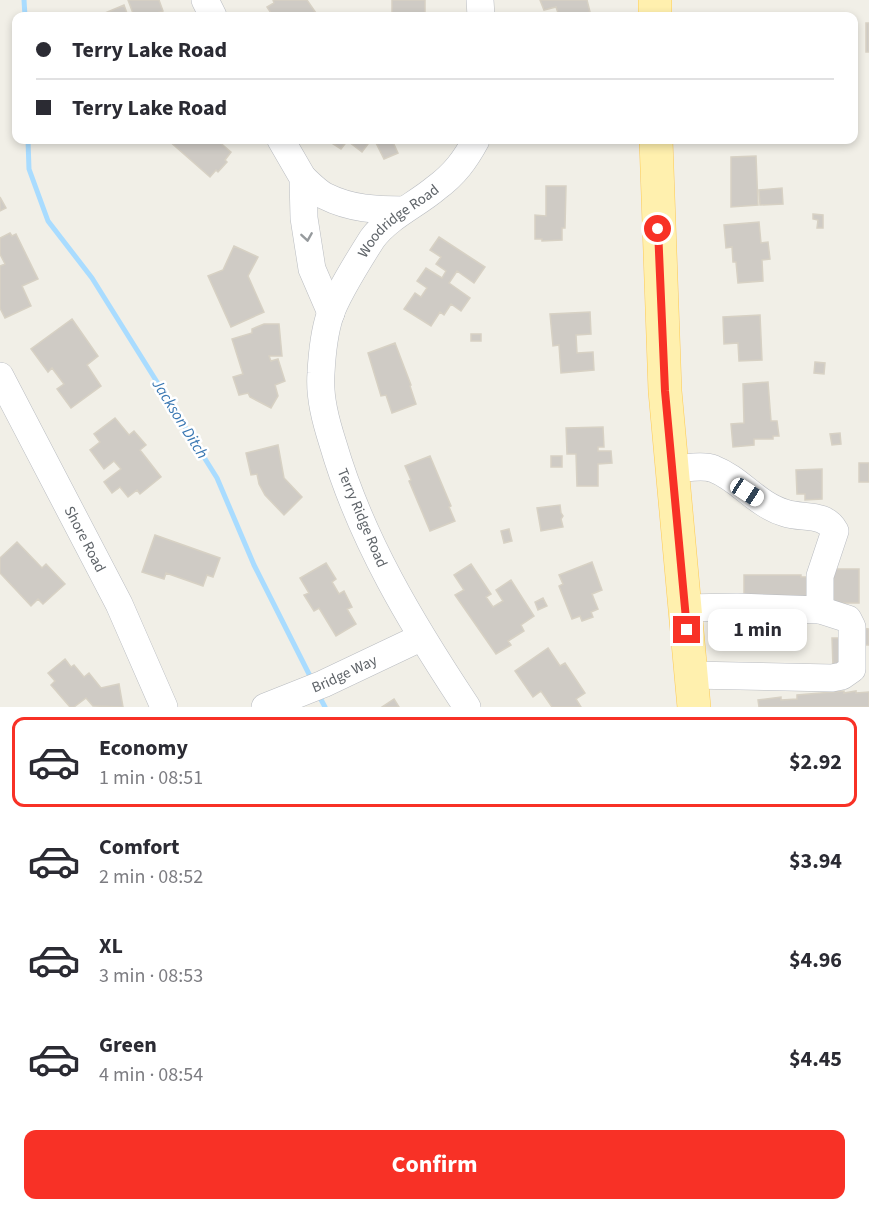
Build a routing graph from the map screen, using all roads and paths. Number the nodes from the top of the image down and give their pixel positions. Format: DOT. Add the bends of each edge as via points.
graph roads {
  1 [pos="284,144"];
  2 [pos="474,144"];
  3 [pos="656,144"];
  4 [pos="303,178"];
  5 [pos="404,210"];
  6 [pos="331,313"];
  7 [pos="0,376"];
  8 [pos="672,469"];
  9 [pos="684,608"];
  10 [pos="819,610"];
  11 [pos="420,638"];
  12 [pos="691,675"];
  13 [pos="164,707"];
  14 [pos="265,707"];
  15 [pos="466,707"];
  16 [pos="694,707"];
  1 -- 4 [label="street"];
  2 -- 5 [label="street, Woodridge Road" via="462,165 436,189"];
  3 -- 8 [label="main road" via="665,391"];
  4 -- 5 [label="street" via="324,196 356,207"];
  4 -- 6 [label="street, one-way" via="312,269"];
  5 -- 6 [label="street, Woodridge Road" via="374,237"];
  6 -- 11 [label="street, Terry Ridge Road" via="320,375 328,426 343,479 368,539"];
  7 -- 13 [label="street, Shore Road" via="119,604"];
  8 -- 9 [label="main road"];
  8 -- 10 [label="street" via="711,467 730,476 774,509 825,519 832,525 835,531 819,576"];
  9 -- 10 [label="street"];
  9 -- 12 [label="main road"];
  10 -- 12 [label="street" via="848,619 852,627 852,669 843,676"];
  11 -- 14 [label="street, Bridge Way"];
  11 -- 15 [label="street, Terry Ridge Road"];
  12 -- 16 [label="main road"];
}
